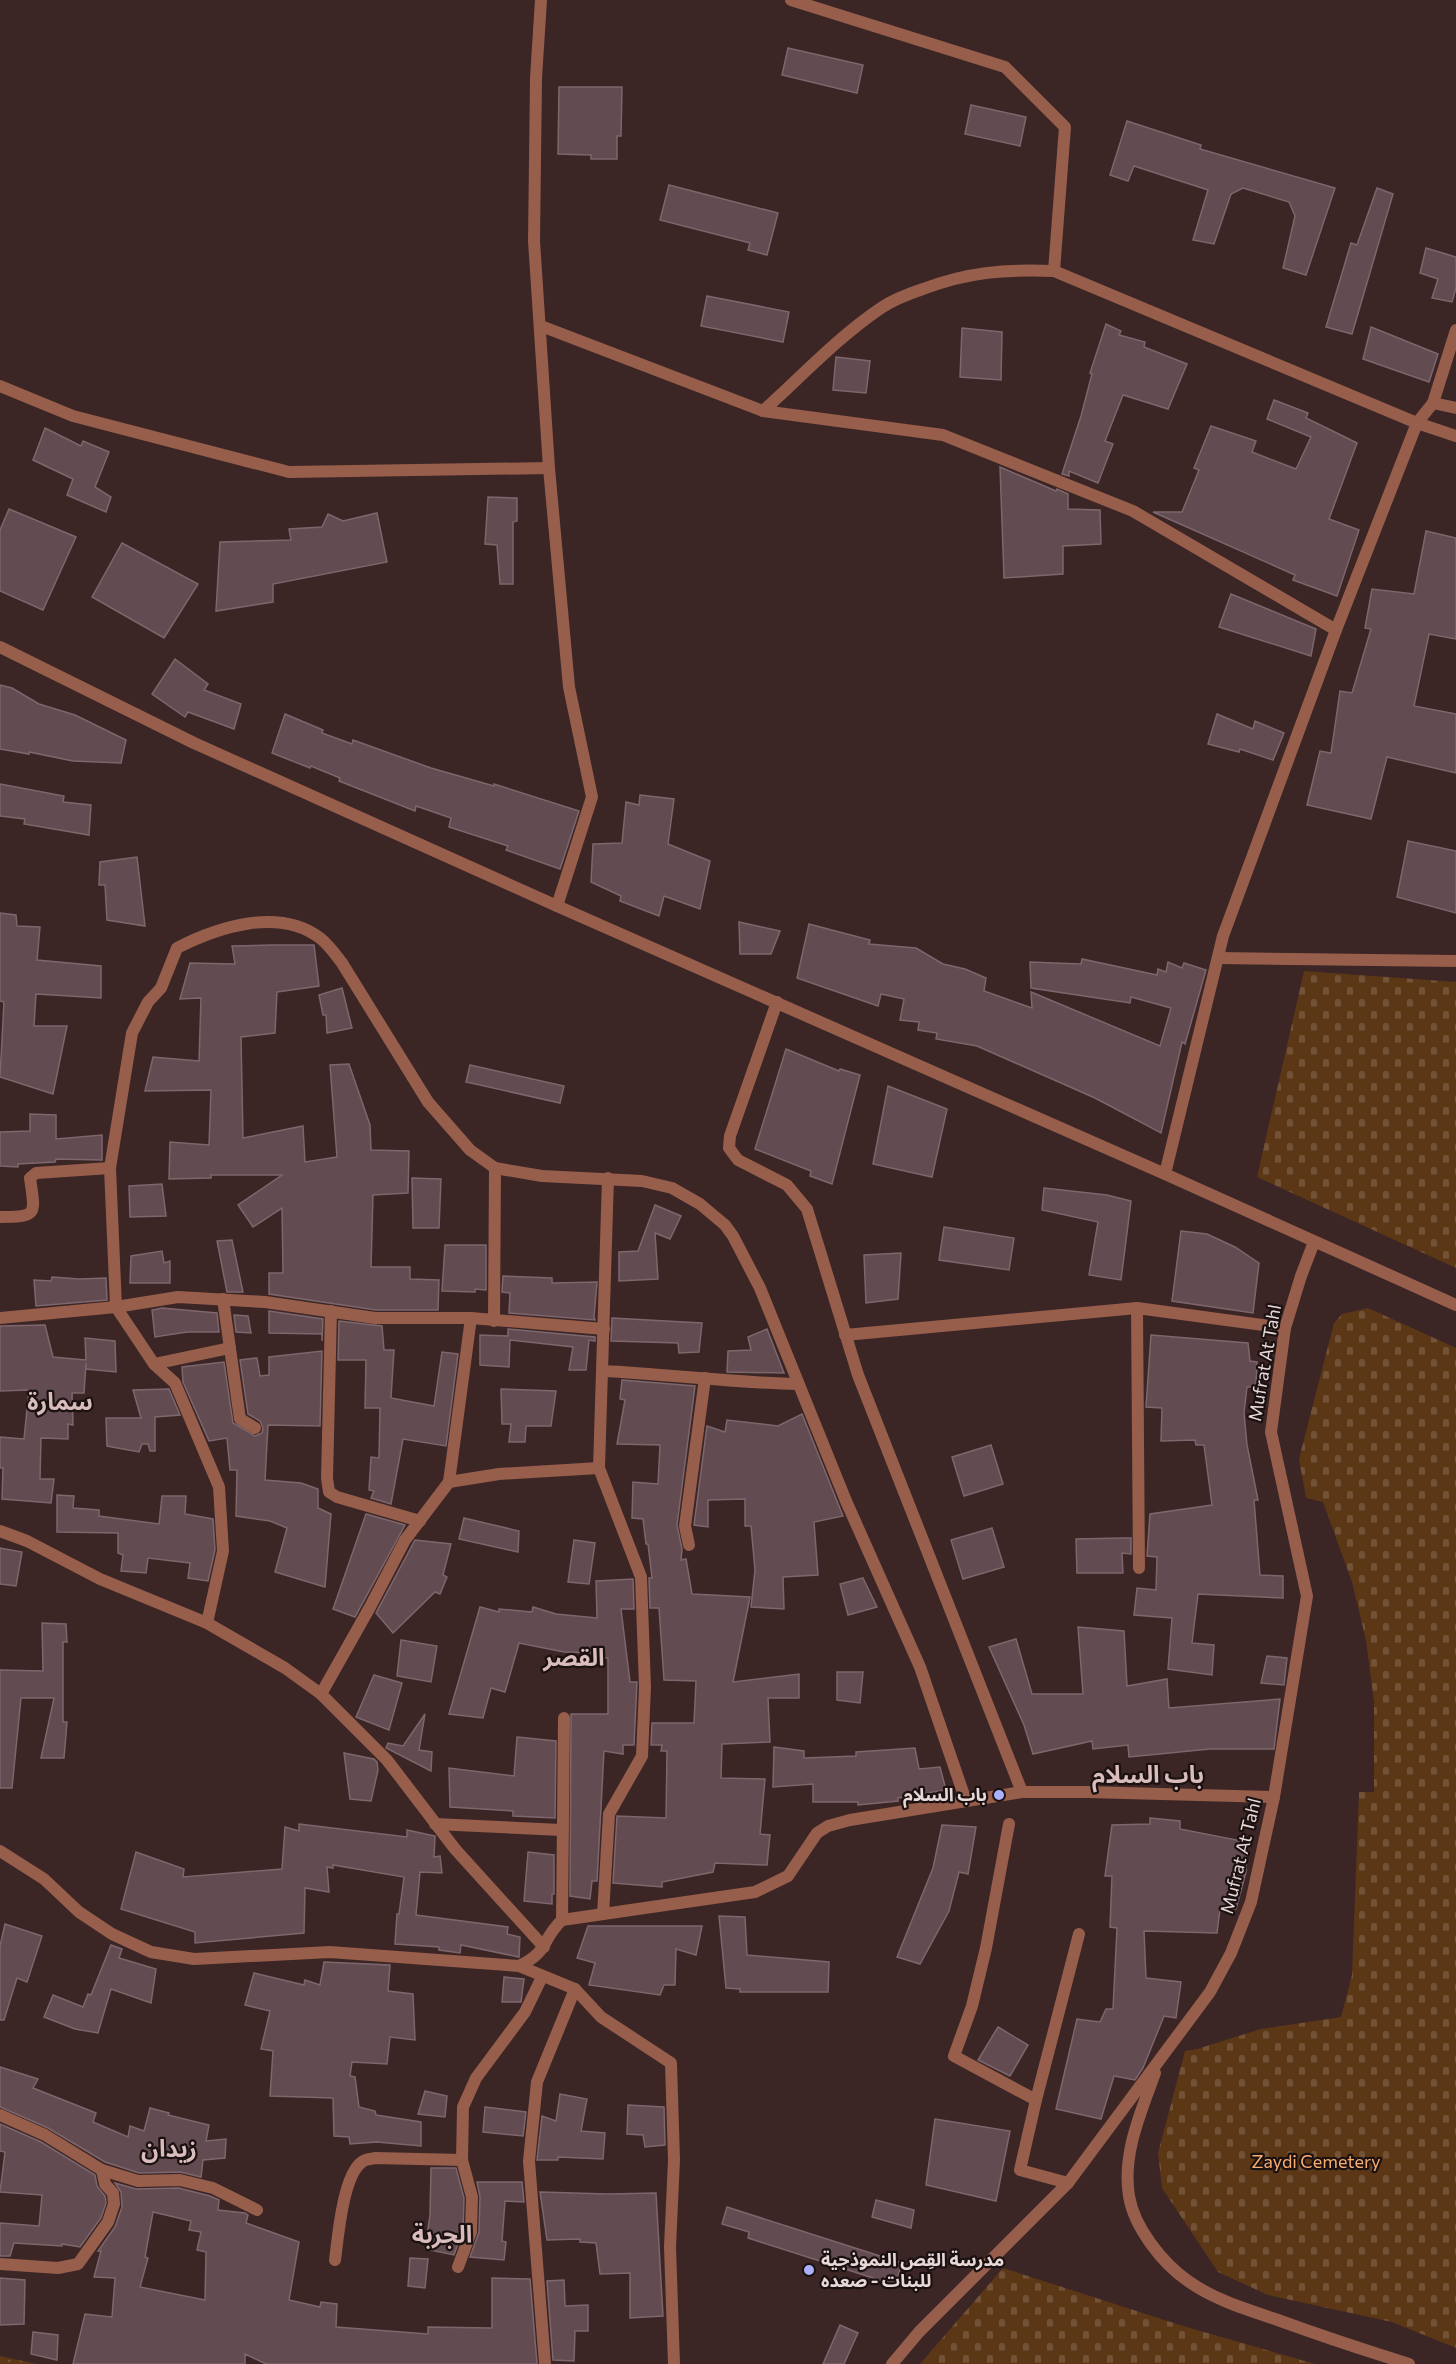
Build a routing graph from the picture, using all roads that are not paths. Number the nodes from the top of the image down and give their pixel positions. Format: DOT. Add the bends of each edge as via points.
graph roads {
  1 [pos="541,0"];
  2 [pos="791,0"];
  3 [pos="1054,271"];
  4 [pos="540,326"];
  5 [pos="1456,330"];
  6 [pos="0,386"];
  7 [pos="1433,403"];
  8 [pos="1456,408"];
  9 [pos="763,411"];
  10 [pos="1417,423"];
  11 [pos="1456,436"];
  12 [pos="549,468"];
  13 [pos="1336,630"];
  14 [pos="0,647"];
  15 [pos="556,906"];
  16 [pos="1218,957"];
  17 [pos="1456,961"];
  18 [pos="777,1002"];
  19 [pos="110,1168"];
  20 [pos="495,1168"];
  21 [pos="1165,1174"];
  22 [pos="608,1178"];
  23 [pos="0,1217"];
  24 [pos="1314,1242"];
  25 [pos="223,1299"];
  26 [pos="1456,1305"];
  27 [pos="116,1307"];
  28 [pos="1137,1308"];
  29 [pos="331,1311"];
  30 [pos="0,1318"];
  31 [pos="471,1318"];
  32 [pos="494,1321"];
  33 [pos="1285,1328"];
  34 [pos="604,1329"];
  35 [pos="845,1335"];
  36 [pos="230,1348"];
  37 [pos="154,1364"];
  38 [pos="603,1371"];
  39 [pos="705,1378"];
  40 [pos="798,1384"];
  41 [pos="255,1428"];
  42 [pos="599,1468"];
  43 [pos="449,1482"];
  44 [pos="420,1521"];
  45 [pos="0,1531"];
  46 [pos="689,1545"];
  47 [pos="1139,1568"];
  48 [pos="207,1623"];
  49 [pos="321,1694"];
  50 [pos="564,1718"];
  51 [pos="1022,1792"];
  52 [pos="1274,1797"];
  53 [pos="966,1801"];
  54 [pos="435,1824"];
  55 [pos="1009,1824"];
  56 [pos="561,1830"];
  57 [pos="0,1851"];
  58 [pos="603,1914"];
  59 [pos="562,1920"];
  60 [pos="1079,1934"];
  61 [pos="544,1947"];
  62 [pos="519,1966"];
  63 [pos="542,1977"];
  64 [pos="575,1989"];
  65 [pos="1160,2060"];
  66 [pos="1036,2100"];
  67 [pos="0,2115"];
  68 [pos="462,2160"];
  69 [pos="102,2170"];
  70 [pos="1068,2183"];
  71 [pos="257,2210"];
  72 [pos="335,2260"];
  73 [pos="0,2264"];
  74 [pos="458,2267"];
  75 [pos="545,2364"];
  76 [pos="674,2364"];
  77 [pos="892,2364"];
  78 [pos="1409,2364"];
  1 -- 4 [label="street" via="533,217"];
  2 -- 3 [label="street" via="1005,67 1065,127"];
  3 -- 9 [label="street" via="981,272 895,300 854,329"];
  3 -- 10 [label="street"];
  4 -- 9 [label="street"];
  4 -- 12 [label="street"];
  5 -- 7 [label="street"];
  6 -- 12 [label="street" via="73,416 289,472"];
  7 -- 8 [label="street"];
  7 -- 10 [label="street"];
  9 -- 13 [label="street" via="943,435 1133,511"];
  10 -- 11 [label="street"];
  10 -- 13 [label="street"];
  12 -- 15 [label="street" via="569,687 592,797"];
  13 -- 16 [label="street"];
  14 -- 15 [label="street" via="194,743"];
  15 -- 18 [label="street"];
  16 -- 17 [label="street"];
  16 -- 21 [label="street"];
  18 -- 21 [label="street"];
  18 -- 35 [label="street" via="729,1148 738,1160 787,1185 807,1209"];
  19 -- 20 [label="street" via="132,1033 148,1002 161,988 177,948 232,927 267,922 307,930 327,945 428,1102 470,1150"];
  19 -- 23 [label="street" via="36,1173 30,1178 34,1207 30,1213 25,1217"];
  19 -- 27 [label="street"];
  20 -- 22 [label="street" via="542,1176"];
  20 -- 32 [label="street"];
  21 -- 24 [label="street"];
  22 -- 34 [label="street"];
  22 -- 40 [label="street" via="672,1188 725,1224 760,1288"];
  24 -- 26 [label="street"];
  24 -- 33 [label="street, Mufrat At Tahl"];
  25 -- 27 [label="street" via="178,1297"];
  25 -- 29 [label="street"];
  25 -- 36 [label="street"];
  27 -- 30 [label="street"];
  27 -- 37 [label="street"];
  28 -- 33 [label="street"];
  28 -- 35 [label="street"];
  28 -- 47 [label="street"];
  29 -- 31 [label="street" via="375,1318"];
  29 -- 44 [label="street" via="329,1492"];
  31 -- 32 [label="street"];
  31 -- 43 [label="street"];
  32 -- 34 [label="street"];
  33 -- 52 [label="street, Mufrat At Tahl" via="1271,1432 1306,1596"];
  34 -- 38 [label="street"];
  35 -- 51 [label="street"];
  36 -- 37 [label="street"];
  36 -- 41 [label="street" via="240,1419"];
  37 -- 48 [label="street" via="175,1383 219,1486 223,1551"];
  38 -- 39 [label="street"];
  38 -- 42 [label="street"];
  39 -- 40 [label="street"];
  39 -- 46 [label="street" via="685,1526"];
  40 -- 53 [label="street" via="920,1667"];
  42 -- 43 [label="street" via="500,1474"];
  42 -- 58 [label="street" via="641,1577 645,1687 642,1756 609,1814"];
  43 -- 44 [label="street"];
  44 -- 49 [label="street" via="405,1540"];
  45 -- 48 [label="street" via="100,1579"];
  48 -- 49 [label="street" via="285,1668"];
  49 -- 54 [label="street" via="387,1760"];
  50 -- 56 [label="street"];
  51 -- 52 [label="street"];
  51 -- 53 [label="street"];
  52 -- 65 [label="street, Mufrat At Tahl" via="1251,1902 1238,1937 1221,1975"];
  53 -- 58 [label="street" via="828,1826 817,1833 789,1876 755,1892"];
  54 -- 56 [label="street"];
  54 -- 61 [label="street"];
  55 -- 66 [label="street" via="986,1948 972,2006 954,2056"];
  56 -- 59 [label="street"];
  57 -- 62 [label="street" via="112,1934 151,1952 194,1959 330,1952"];
  58 -- 59 [label="street"];
  59 -- 61 [label="street"];
  60 -- 66 [label="street"];
  61 -- 62 [label="street" via="536,1959"];
  62 -- 63 [label="street"];
  63 -- 64 [label="street"];
  63 -- 68 [label="street" via="525,2012 476,2078 463,2107"];
  64 -- 75 [label="street" via="537,2082 529,2161"];
  64 -- 76 [label="street" via="601,2017 671,2063"];
  65 -- 70 [label="street, Mufrat At Tahl"];
  65 -- 78 [label="street" via="1136,2127 1127,2181 1135,2216 1164,2259 1187,2280 1214,2296"];
  66 -- 70 [label="street" via="1020,2170"];
  67 -- 69 [label="street" via="45,2135"];
  68 -- 72 [label="street" via="375,2158 362,2162 351,2177 344,2199"];
  68 -- 74 [label="street" via="472,2197 471,2232"];
  69 -- 71 [label="street" via="138,2181 180,2180 213,2188"];
  69 -- 73 [label="street" via="114,2204 108,2222 78,2264 58,2268"];
  70 -- 77 [label="street, Mufrat At Tahl"];
}
